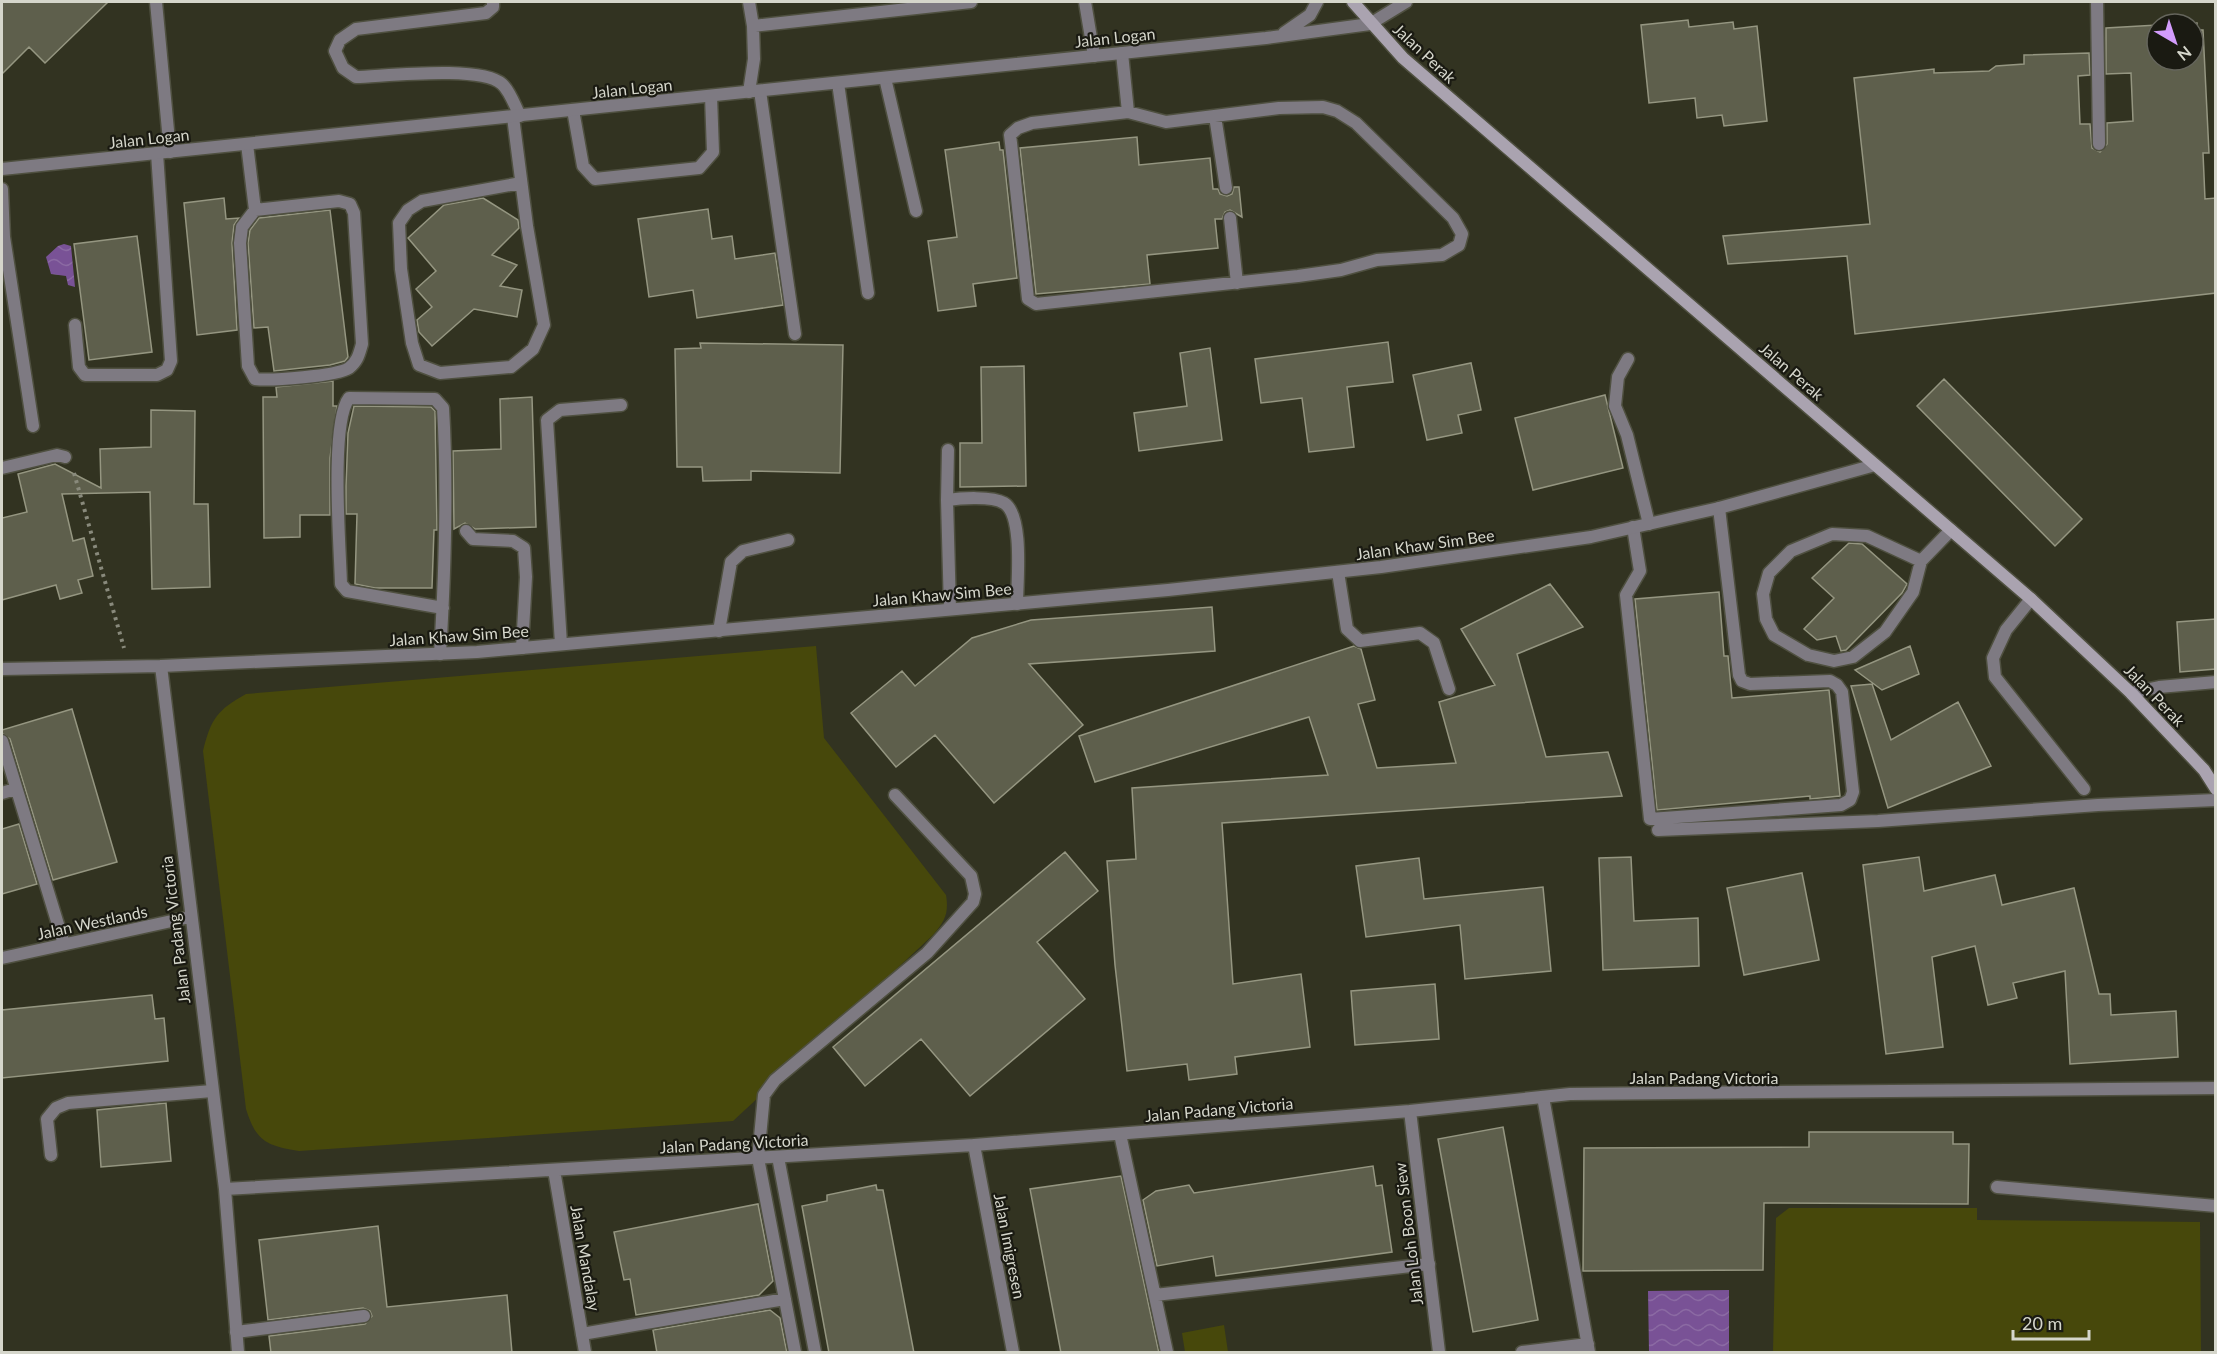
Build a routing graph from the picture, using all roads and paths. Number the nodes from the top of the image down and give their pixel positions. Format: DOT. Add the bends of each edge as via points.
graph roads {
  1 [pos="156,2"];
  2 [pos="493,2"];
  3 [pos="749,2"];
  4 [pos="971,2"];
  5 [pos="1085,2"];
  6 [pos="1317,2"];
  7 [pos="1353,2"];
  8 [pos="1406,2"];
  9 [pos="2097,2"];
  10 [pos="1370,24"];
  11 [pos="753,26"];
  12 [pos="1266,38"];
  13 [pos="1122,53"];
  14 [pos="1094,56"];
  15 [pos="885,78"];
  16 [pos="838,83"];
  17 [pos="755,91"];
  18 [pos="711,96"];
  19 [pos="573,110"];
  20 [pos="1128,112"];
  21 [pos="517,116"];
  22 [pos="1215,116"];
  23 [pos="247,144"];
  24 [pos="2098,144"];
  25 [pos="164,153"];
  26 [pos="2,169"];
  27 [pos="521,183"];
  28 [pos="1226,188"];
  29 [pos="2,189"];
  30 [pos="255,210"];
  31 [pos="916,211"];
  32 [pos="1230,218"];
  33 [pos="3,237"];
  34 [pos="1237,283"];
  35 [pos="868,293"];
  36 [pos="75,325"];
  37 [pos="795,334"];
  38 [pos="1628,359"];
  39 [pos="621,405"];
  40 [pos="33,426"];
  41 [pos="948,450"];
  42 [pos="65,457"];
  43 [pos="1875,465"];
  44 [pos="2,468"];
  45 [pos="947,500"];
  46 [pos="1719,507"];
  47 [pos="1649,524"];
  48 [pos="1633,527"];
  49 [pos="1951,530"];
  50 [pos="466,531"];
  51 [pos="788,540"];
  52 [pos="1921,561"];
  53 [pos="1338,572"];
  54 [pos="2031,599"];
  55 [pos="1017,604"];
  56 [pos="443,608"];
  57 [pos="950,609"];
  58 [pos="719,631"];
  59 [pos="561,644"];
  60 [pos="522,648"];
  61 [pos="440,654"];
  62 [pos="160,666"];
  63 [pos="129,667"];
  64 [pos="2,669"];
  65 [pos="2216,682"];
  66 [pos="1449,689"];
  67 [pos="2131,693"];
  68 [pos="2,741"];
  69 [pos="2210,772"];
  70 [pos="15,789"];
  71 [pos="2084,789"];
  72 [pos="2216,789"];
  73 [pos="2,793"];
  74 [pos="895,795"];
  75 [pos="2216,800"];
  76 [pos="1658,830"];
  77 [pos="190,917"];
  78 [pos="64,944"];
  79 [pos="2,958"];
  80 [pos="2216,1088"];
  81 [pos="212,1091"];
  82 [pos="1544,1097"];
  83 [pos="1410,1111"];
  84 [pos="1120,1134"];
  85 [pos="974,1145"];
  86 [pos="51,1155"];
  87 [pos="778,1157"];
  88 [pos="758,1158"];
  89 [pos="554,1170"];
  90 [pos="1997,1188"];
  91 [pos="225,1189"];
  92 [pos="2216,1206"];
  93 [pos="1429,1264"];
  94 [pos="1155,1294"];
  95 [pos="785,1299"];
  96 [pos="364,1316"];
  97 [pos="236,1332"];
  98 [pos="582,1334"];
  99 [pos="1588,1348"];
  100 [pos="238,1353"];
  101 [pos="585,1353"];
  102 [pos="795,1353"];
  103 [pos="815,1353"];
  104 [pos="1013,1353"];
  105 [pos="1167,1353"];
  106 [pos="1439,1353"];
  107 [pos="1522,1353"];
  1 -- 25 [label="street"];
  2 -- 21 [label="street" via="486,13 356,29 340,40 335,51 343,68 356,76 488,75 503,84"];
  3 -- 11 [label="street"];
  4 -- 11 [label="street"];
  5 -- 14 [label="street"];
  6 -- 12 [label="street, Jalan Logan" via="1310,15 1289,31"];
  7 -- 10 [label="main road, Jalan Perak"];
  8 -- 10 [label="street"];
  9 -- 24 [label="street"];
  10 -- 12 [label="street, Jalan Logan"];
  10 -- 43 [label="main road, Jalan Perak" via="1403,58"];
  11 -- 17 [label="street"];
  12 -- 13 [label="street, Jalan Logan"];
  13 -- 14 [label="street, Jalan Logan"];
  13 -- 20 [label="street"];
  14 -- 15 [label="street, Jalan Logan"];
  15 -- 16 [label="street, Jalan Logan"];
  15 -- 31 [label="street"];
  16 -- 17 [label="street, Jalan Logan"];
  16 -- 35 [label="street"];
  17 -- 18 [label="street, Jalan Logan"];
  17 -- 37 [label="street"];
  18 -- 19 [label="street, Jalan Logan"];
  18 -- 19 [label="street" via="713,152 699,168 647,175 595,179 583,166"];
  19 -- 21 [label="street, Jalan Logan"];
  20 -- 22 [label="street" via="1166,122"];
  20 -- 34 [label="street" via="1025,124 1010,135 1028,299 1036,304"];
  21 -- 23 [label="street, Jalan Logan"];
  21 -- 27 [label="street"];
  22 -- 28 [label="street"];
  22 -- 34 [label="street" via="1323,106 1337,111 1356,123 1437,202 1462,234 1459,245 1442,255 1377,260 1341,270"];
  23 -- 25 [label="street, Jalan Logan"];
  23 -- 30 [label="street"];
  25 -- 26 [label="street, Jalan Logan"];
  25 -- 36 [label="street" via="171,361 167,370 157,375 85,375 79,367"];
  27 -- 27 [label="street" via="544,325 533,349 511,367 440,373 419,365 404,290 399,223 408,210 422,201"];
  29 -- 33 [label="street"];
  30 -- 30 [label="street" via="339,201 350,204 354,213 362,344 358,360 347,370 271,381 255,379 248,366 240,243 242,227"];
  32 -- 34 [label="street"];
  33 -- 40 [label="street"];
  38 -- 47 [label="street" via="1618,377 1615,406 1627,435"];
  39 -- 59 [label="street" via="560,410 547,420"];
  41 -- 45 [label="street"];
  42 -- 44 [label="street" via="57,455"];
  42 -- 63 [label="path" via="72,465"];
  43 -- 46 [label="street, Jalan Khaw Sim Bee"];
  43 -- 49 [label="main road, Jalan Perak"];
  45 -- 55 [label="street" via="1003,502 1011,511 1016,524"];
  45 -- 57 [label="street"];
  46 -- 47 [label="street, Jalan Khaw Sim Bee"];
  46 -- 48 [label="street" via="1739,675 1749,684 1830,681 1837,685 1842,692 1853,792 1850,800 1841,804 1650,819 1626,595 1640,572"];
  47 -- 48 [label="street, Jalan Khaw Sim Bee"];
  48 -- 53 [label="street, Jalan Khaw Sim Bee" via="1591,537"];
  49 -- 52 [label="street"];
  49 -- 54 [label="main road, Jalan Perak"];
  50 -- 60 [label="street" via="473,539 513,541 524,548"];
  51 -- 58 [label="street" via="742,551 731,562"];
  52 -- 52 [label="street" via="1867,536 1832,534 1791,551 1769,573 1763,594 1773,635 1808,655 1834,661 1853,657 1885,632 1913,592"];
  53 -- 55 [label="street, Jalan Khaw Sim Bee"];
  53 -- 66 [label="street" via="1347,629 1360,641 1420,633 1434,643"];
  54 -- 67 [label="main road, Jalan Perak"];
  54 -- 71 [label="street" via="2006,630 1993,658 1995,678"];
  55 -- 57 [label="street, Jalan Khaw Sim Bee"];
  56 -- 56 [label="street" via="443,408 435,399 349,398 344,406 339,444 341,584 347,591"];
  56 -- 61 [label="street"];
  57 -- 58 [label="street, Jalan Khaw Sim Bee"];
  58 -- 59 [label="street, Jalan Khaw Sim Bee"];
  59 -- 60 [label="street, Jalan Khaw Sim Bee"];
  60 -- 61 [label="street, Jalan Khaw Sim Bee"];
  61 -- 62 [label="street, Jalan Khaw Sim Bee"];
  62 -- 63 [label="street, Jalan Khaw Sim Bee"];
  62 -- 77 [label="street, Jalan Padang Victoria"];
  63 -- 64 [label="street, Jalan Khaw Sim Bee"];
  65 -- 67 [label="street"];
  67 -- 69 [label="main road, Jalan Perak"];
  68 -- 70 [label="street"];
  69 -- 72 [label="main road, Jalan Perak"];
  70 -- 73 [label="street"];
  70 -- 78 [label="street"];
  74 -- 88 [label="street" via="970,876 973,902 927,952 775,1080 764,1095"];
  75 -- 76 [label="street"];
  77 -- 78 [label="street, Jalan Westlands"];
  77 -- 81 [label="street, Jalan Padang Victoria"];
  78 -- 79 [label="street, Jalan Westlands"];
  80 -- 82 [label="street, Jalan Padang Victoria"];
  81 -- 86 [label="street" via="68,1103 56,1108 47,1119"];
  81 -- 91 [label="street, Jalan Padang Victoria"];
  82 -- 83 [label="street, Jalan Padang Victoria"];
  82 -- 99 [label="street"];
  83 -- 84 [label="street, Jalan Padang Victoria"];
  83 -- 93 [label="street, Jalan Loh Boon Siew"];
  84 -- 85 [label="street, Jalan Padang Victoria"];
  84 -- 94 [label="street"];
  85 -- 87 [label="street, Jalan Padang Victoria"];
  85 -- 104 [label="street, Jalan Imigresen"];
  87 -- 88 [label="street, Jalan Padang Victoria"];
  87 -- 103 [label="street"];
  88 -- 89 [label="street, Jalan Padang Victoria"];
  88 -- 95 [label="street"];
  89 -- 91 [label="street, Jalan Padang Victoria"];
  89 -- 98 [label="street, Jalan Mandalay"];
  90 -- 92 [label="street"];
  91 -- 97 [label="street, Jalan Padang Victoria"];
  93 -- 94 [label="street"];
  93 -- 106 [label="street, Jalan Loh Boon Siew"];
  94 -- 105 [label="street"];
  95 -- 98 [label="street"];
  95 -- 102 [label="street"];
  96 -- 97 [label="street"];
  97 -- 100 [label="street, Jalan Padang Victoria"];
  98 -- 101 [label="street, Jalan Mandalay"];
  99 -- 107 [label="street"];
}
